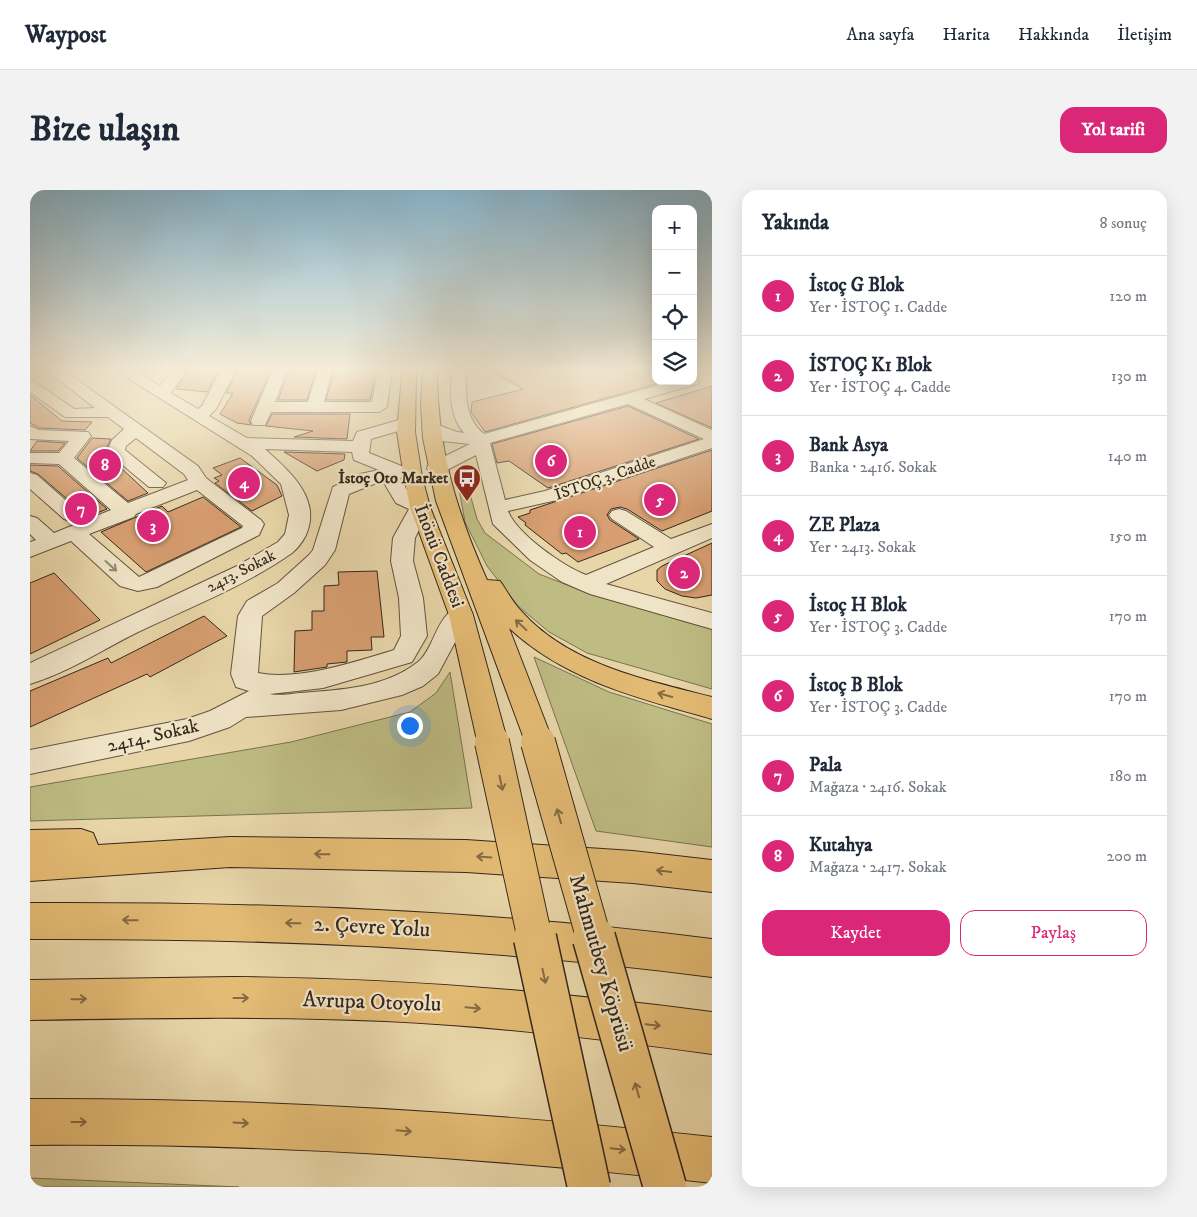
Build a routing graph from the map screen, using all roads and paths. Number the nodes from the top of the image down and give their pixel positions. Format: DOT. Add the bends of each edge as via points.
graph roads {
  1 [pos="80,417"];
  2 [pos="100,417"];
  3 [pos="199,417"];
  4 [pos="261,417"];
  5 [pos="406,417"];
  6 [pos="430,417"];
  7 [pos="461,417"];
  8 [pos="567,417"];
  9 [pos="669,417"];
  10 [pos="406,423"];
  11 [pos="107,424"];
  12 [pos="131,426"];
  13 [pos="430,428"];
  14 [pos="32,435"];
  15 [pos="82,436"];
  16 [pos="712,436"];
  17 [pos="481,440"];
  18 [pos="712,442"];
  19 [pos="244,443"];
  20 [pos="361,447"];
  21 [pos="30,458"];
  22 [pos="64,459"];
  23 [pos="436,468"];
  24 [pos="413,477"];
  25 [pos="30,479"];
  26 [pos="199,482"];
  27 [pos="156,483"];
  28 [pos="420,507"];
  29 [pos="497,508"];
  30 [pos="128,513"];
  31 [pos="619,515"];
  32 [pos="30,522"];
  33 [pos="73,524"];
  34 [pos="712,530"];
  35 [pos="460,540"];
  36 [pos="51,542"];
  37 [pos="670,548"];
  38 [pos="30,550"];
  39 [pos="585,584"];
  40 [pos="462,615"];
  41 [pos="712,621"];
  42 [pos="30,674"];
  43 [pos="265,686"];
  44 [pos="244,707"];
  45 [pos="712,708"];
  46 [pos="30,762"];
  47 [pos="30,845"];
  48 [pos="230,852"];
  49 [pos="30,865"];
  50 [pos="712,876"];
  51 [pos="30,921"];
  52 [pos="712,958"];
  53 [pos="30,1000"];
  54 [pos="712,1033"];
  55 [pos="30,1122"];
  56 [pos="712,1160"];
  57 [pos="589,1187"];
  58 [pos="665,1187"];
  1 -- 11 [label="street"];
  2 -- 11 [label="street"];
  3 -- 19 [label="street, 2413. Sokak"];
  4 -- 19 [label="street"];
  5 -- 10 [label="highway, İnönü Caddesi"];
  6 -- 13 [label="highway"];
  7 -- 17 [label="street" via="469,432"];
  8 -- 17 [label="street"];
  9 -- 16 [label="street"];
  10 -- 20 [label="street" via="363,436"];
  10 -- 24 [label="highway, İnönü Caddesi" via="407,452"];
  11 -- 12 [label="street"];
  11 -- 15 [label="street"];
  12 -- 26 [label="street" via="191,470"];
  12 -- 27 [label="street" via="116,452"];
  13 -- 17 [label="street" via="448,437"];
  13 -- 23 [label="highway"];
  14 -- 15 [label="street"];
  15 -- 22 [label="street"];
  17 -- 23 [label="street" via="476,448"];
  17 -- 29 [label="street"];
  18 -- 29 [label="street, İSTOÇ 3. Cadde" via="584,493"];
  19 -- 20 [label="street"];
  19 -- 42 [label="street, 2413. Sokak" via="271,462 294,489 298,527 286,547 245,571"];
  20 -- 24 [label="street" via="360,456"];
  21 -- 22 [label="street"];
  22 -- 30 [label="street"];
  23 -- 35 [label="highway"];
  24 -- 28 [label="highway, İnönü Caddesi"];
  25 -- 33 [label="street"];
  26 -- 30 [label="street"];
  33 -- 26 [label="street, one-way" via="128,582 149,582 248,534 254,528 252,521"];
  28 -- 40 [label="highway, İnönü Caddesi"];
  28 -- 43 [label="street" via="404,538 402,561 414,636 403,656 368,669"];
  28 -- 43 [label="street" via="403,499 388,478 367,478 340,491 324,550 317,560 286,588 256,607 250,616 244,674 246,680"];
  29 -- 39 [label="street" via="504,524 524,543 570,577"];
  30 -- 33 [label="street"];
  31 -- 37 [label="street"];
  32 -- 36 [label="street"];
  33 -- 36 [label="street"];
  34 -- 37 [label="street"];
  45 -- 35 [label="highway, one-way" via="637,688 587,670 558,654 515,620"];
  58 -- 35 [label="highway, Mahmutbey Köprüsü, one-way, bridge" via="537,739 510,661"];
  36 -- 38 [label="street"];
  37 -- 39 [label="street"];
  39 -- 41 [label="street" via="616,596"];
  40 -- 44 [label="street" via="429,666 397,687 359,696"];
  40 -- 57 [label="highway, İnönü Caddesi, one-way, bridge"];
  43 -- 44 [label="street, 2414. Sokak" via="258,699"];
  44 -- 46 [label="street, 2414. Sokak" via="189,730"];
  47 -- 48 [label="highway" via="153,843"];
  48 -- 49 [label="highway"];
  50 -- 48 [label="highway, one-way" via="633,867 466,856"];
  52 -- 51 [label="highway, 2. Çevre Yolu, one-way" via="481,932 299,924"];
  53 -- 54 [label="highway, Avrupa Otoyolu, one-way" via="273,998 437,1004"];
  55 -- 56 [label="highway, one-way" via="217,1122 390,1129"];
}
